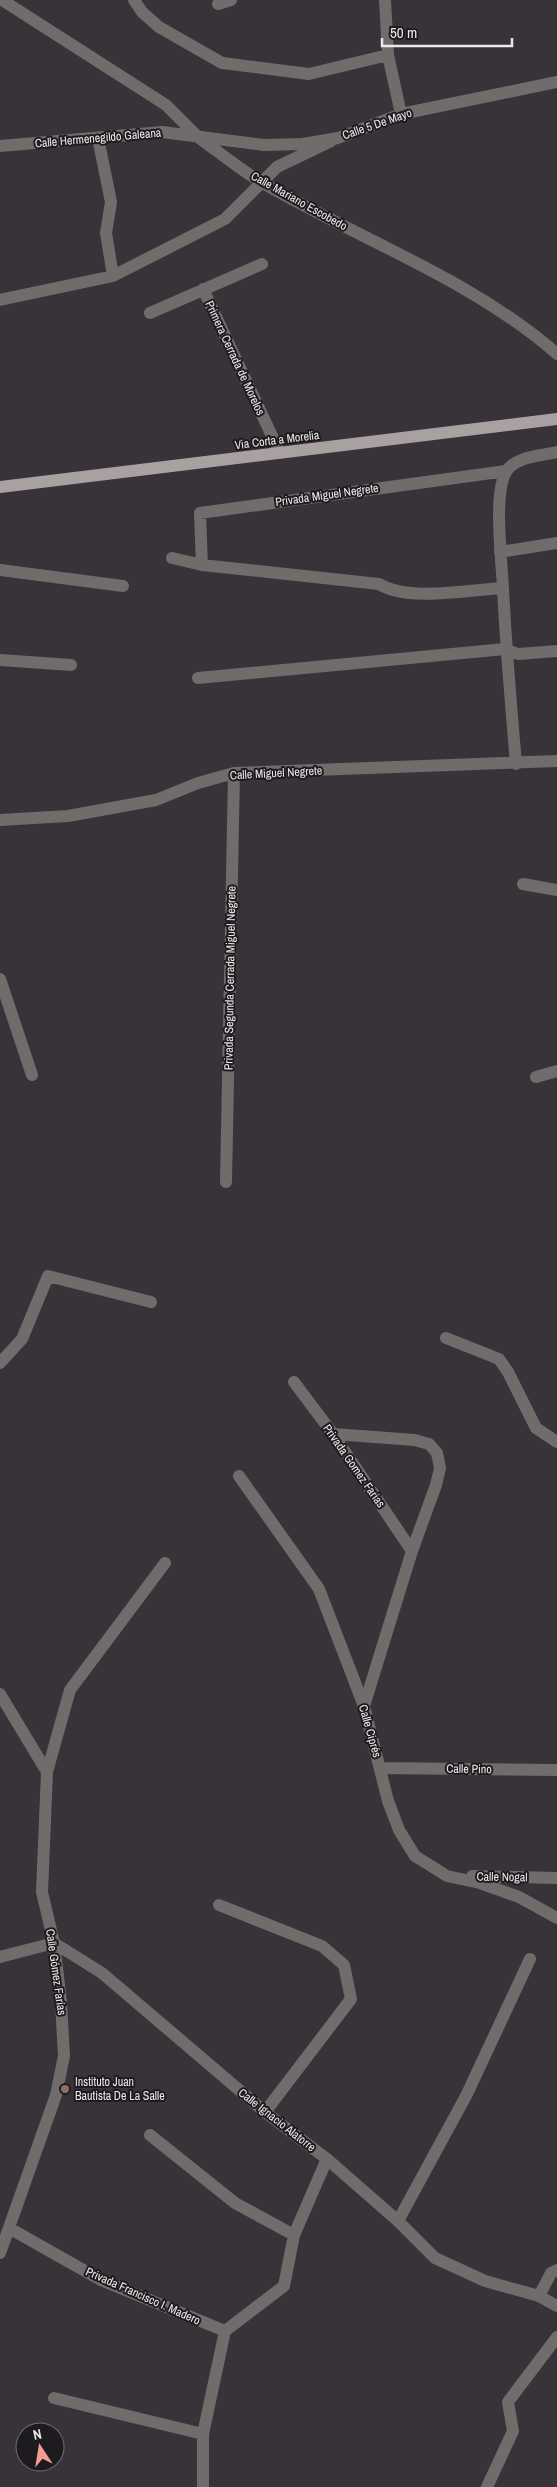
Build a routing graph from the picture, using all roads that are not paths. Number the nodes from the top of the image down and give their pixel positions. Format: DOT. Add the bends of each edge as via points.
graph roads {
  1 [pos="2,0"];
  2 [pos="134,0"];
  3 [pos="231,0"];
  4 [pos="385,0"];
  5 [pos="218,4"];
  6 [pos="388,54"];
  7 [pos="557,82"];
  8 [pos="401,114"];
  9 [pos="196,135"];
  10 [pos="98,138"];
  11 [pos="338,138"];
  12 [pos="0,146"];
  13 [pos="262,182"];
  14 [pos="262,264"];
  15 [pos="113,276"];
  16 [pos="203,289"];
  17 [pos="0,300"];
  18 [pos="150,313"];
  19 [pos="557,354"];
  20 [pos="557,419"];
  21 [pos="557,452"];
  22 [pos="280,453"];
  23 [pos="506,471"];
  24 [pos="0,487"];
  25 [pos="557,543"];
  26 [pos="500,552"];
  27 [pos="172,558"];
  28 [pos="202,565"];
  29 [pos="0,570"];
  30 [pos="123,586"];
  31 [pos="503,588"];
  32 [pos="505,649"];
  33 [pos="557,651"];
  34 [pos="0,660"];
  35 [pos="71,665"];
  36 [pos="198,678"];
  37 [pos="557,761"];
  38 [pos="516,764"];
  39 [pos="234,773"];
  40 [pos="0,820"];
  41 [pos="523,884"];
  42 [pos="557,890"];
  43 [pos="0,979"];
  44 [pos="557,1071"];
  45 [pos="32,1075"];
  46 [pos="536,1077"];
  47 [pos="226,1182"];
  48 [pos="151,1302"];
  49 [pos="446,1338"];
  50 [pos="0,1363"];
  51 [pos="294,1382"];
  52 [pos="332,1434"];
  53 [pos="557,1442"];
  54 [pos="239,1476"];
  55 [pos="412,1551"];
  56 [pos="165,1563"];
  57 [pos="0,1694"];
  58 [pos="364,1706"];
  59 [pos="380,1768"];
  60 [pos="557,1770"];
  61 [pos="47,1772"];
  62 [pos="447,1876"];
  63 [pos="557,1878"];
  64 [pos="219,1904"];
  65 [pos="557,1918"];
  66 [pos="54,1943"];
  67 [pos="0,1958"];
  68 [pos="530,1959"];
  69 [pos="265,2112"];
  70 [pos="150,2136"];
  71 [pos="327,2159"];
  72 [pos="398,2221"];
  73 [pos="9,2228"];
  74 [pos="294,2235"];
  75 [pos="0,2253"];
  76 [pos="557,2270"];
  77 [pos="539,2296"];
  78 [pos="557,2306"];
  79 [pos="225,2331"];
  80 [pos="557,2337"];
  81 [pos="54,2398"];
  82 [pos="203,2434"];
  83 [pos="203,2487"];
  84 [pos="487,2487"];
  1 -- 9 [label="street, Calle Mariano Escobedo" via="166,105"];
  2 -- 6 [label="street" via="159,27 222,63 308,74"];
  3 -- 5 [label="street"];
  4 -- 6 [label="street"];
  6 -- 8 [label="street"];
  7 -- 8 [label="street, Calle 5 De Mayo"];
  8 -- 11 [label="street, Calle 5 De Mayo"];
  9 -- 10 [label="street, Calle Hermenegildo Galeana" via="162,132"];
  9 -- 11 [label="street, Calle 5 De Mayo" via="264,145 303,144"];
  9 -- 13 [label="street, Calle Mariano Escobedo"];
  10 -- 12 [label="street, Calle Hermenegildo Galeana"];
  10 -- 15 [label="street" via="111,202 106,232"];
  11 -- 13 [label="street" via="277,167"];
  13 -- 15 [label="street" via="224,219"];
  13 -- 19 [label="street, Calle Mariano Escobedo" via="470,293"];
  14 -- 16 [label="street"];
  15 -- 17 [label="street"];
  16 -- 18 [label="street"];
  16 -- 22 [label="street, Primera Cerrada de Morelos"];
  20 -- 22 [label="main road, Via Corta a Morelia"];
  21 -- 23 [label="street, Privada Miguel Negrete" via="516,461"];
  22 -- 24 [label="main road, Via Corta a Morelia"];
  23 -- 26 [label="street" via="500,485"];
  23 -- 28 [label="street, Privada Miguel Negrete" via="200,513"];
  25 -- 26 [label="street"];
  26 -- 31 [label="street"];
  27 -- 28 [label="street"];
  28 -- 31 [label="street" via="379,584 406,594"];
  29 -- 30 [label="street"];
  31 -- 32 [label="street"];
  32 -- 33 [label="street" via="518,654"];
  32 -- 36 [label="street"];
  32 -- 38 [label="street"];
  34 -- 35 [label="street"];
  37 -- 38 [label="street, Calle Miguel Negrete"];
  38 -- 39 [label="street, Calle Miguel Negrete"];
  39 -- 40 [label="street, Calle Miguel Negrete" via="156,800 68,816"];
  39 -- 47 [label="street, Privada Segunda Cerrada Miguel Negrete"];
  41 -- 42 [label="street"];
  43 -- 45 [label="street"];
  44 -- 46 [label="street"];
  48 -- 50 [label="street" via="48,1276 22,1339"];
  49 -- 53 [label="street" via="499,1359 536,1428"];
  51 -- 52 [label="street, Privada Gomez Farias"];
  52 -- 55 [label="street, Privada Gomez Farias"];
  52 -- 55 [label="street" via="414,1440 428,1444 437,1453 440,1468 436,1485"];
  54 -- 58 [label="street, Calle Ciprés" via="319,1589"];
  55 -- 58 [label="street"];
  56 -- 61 [label="street, Calle Gómez Farías" via="70,1690"];
  57 -- 61 [label="street"];
  58 -- 59 [label="street, Calle Ciprés"];
  59 -- 60 [label="street, Calle Pino"];
  59 -- 62 [label="street, Calle Ciprés" via="388,1801 415,1856"];
  61 -- 66 [label="street, Calle Gómez Farías" via="42,1892"];
  62 -- 63 [label="street, Calle Nogal"];
  62 -- 65 [label="street, Calle Ciprés" via="480,1883 519,1897"];
  64 -- 69 [label="street" via="322,1946 344,1965 351,1999"];
  66 -- 67 [label="street"];
  66 -- 69 [label="street, Calle Ignacio Alatorre" via="102,1973"];
  66 -- 73 [label="street, Calle Gómez Farías" via="64,2056 56,2094"];
  68 -- 72 [label="street" via="468,2094"];
  69 -- 71 [label="street, Calle Ignacio Alatorre"];
  70 -- 74 [label="street" via="235,2203"];
  71 -- 72 [label="street, Calle Ignacio Alatorre"];
  71 -- 74 [label="street"];
  72 -- 77 [label="street, Calle Ignacio Alatorre" via="435,2258 485,2281"];
  73 -- 75 [label="street, Calle Gómez Farías"];
  73 -- 79 [label="street, Privada Francisco I. Madero" via="101,2280"];
  74 -- 79 [label="street" via="284,2286"];
  76 -- 77 [label="street" via="550,2273"];
  77 -- 78 [label="street, Calle Ignacio Alatorre"];
  79 -- 82 [label="street"];
  80 -- 84 [label="street" via="508,2402 513,2432"];
  81 -- 82 [label="street"];
  82 -- 83 [label="street"];
}
